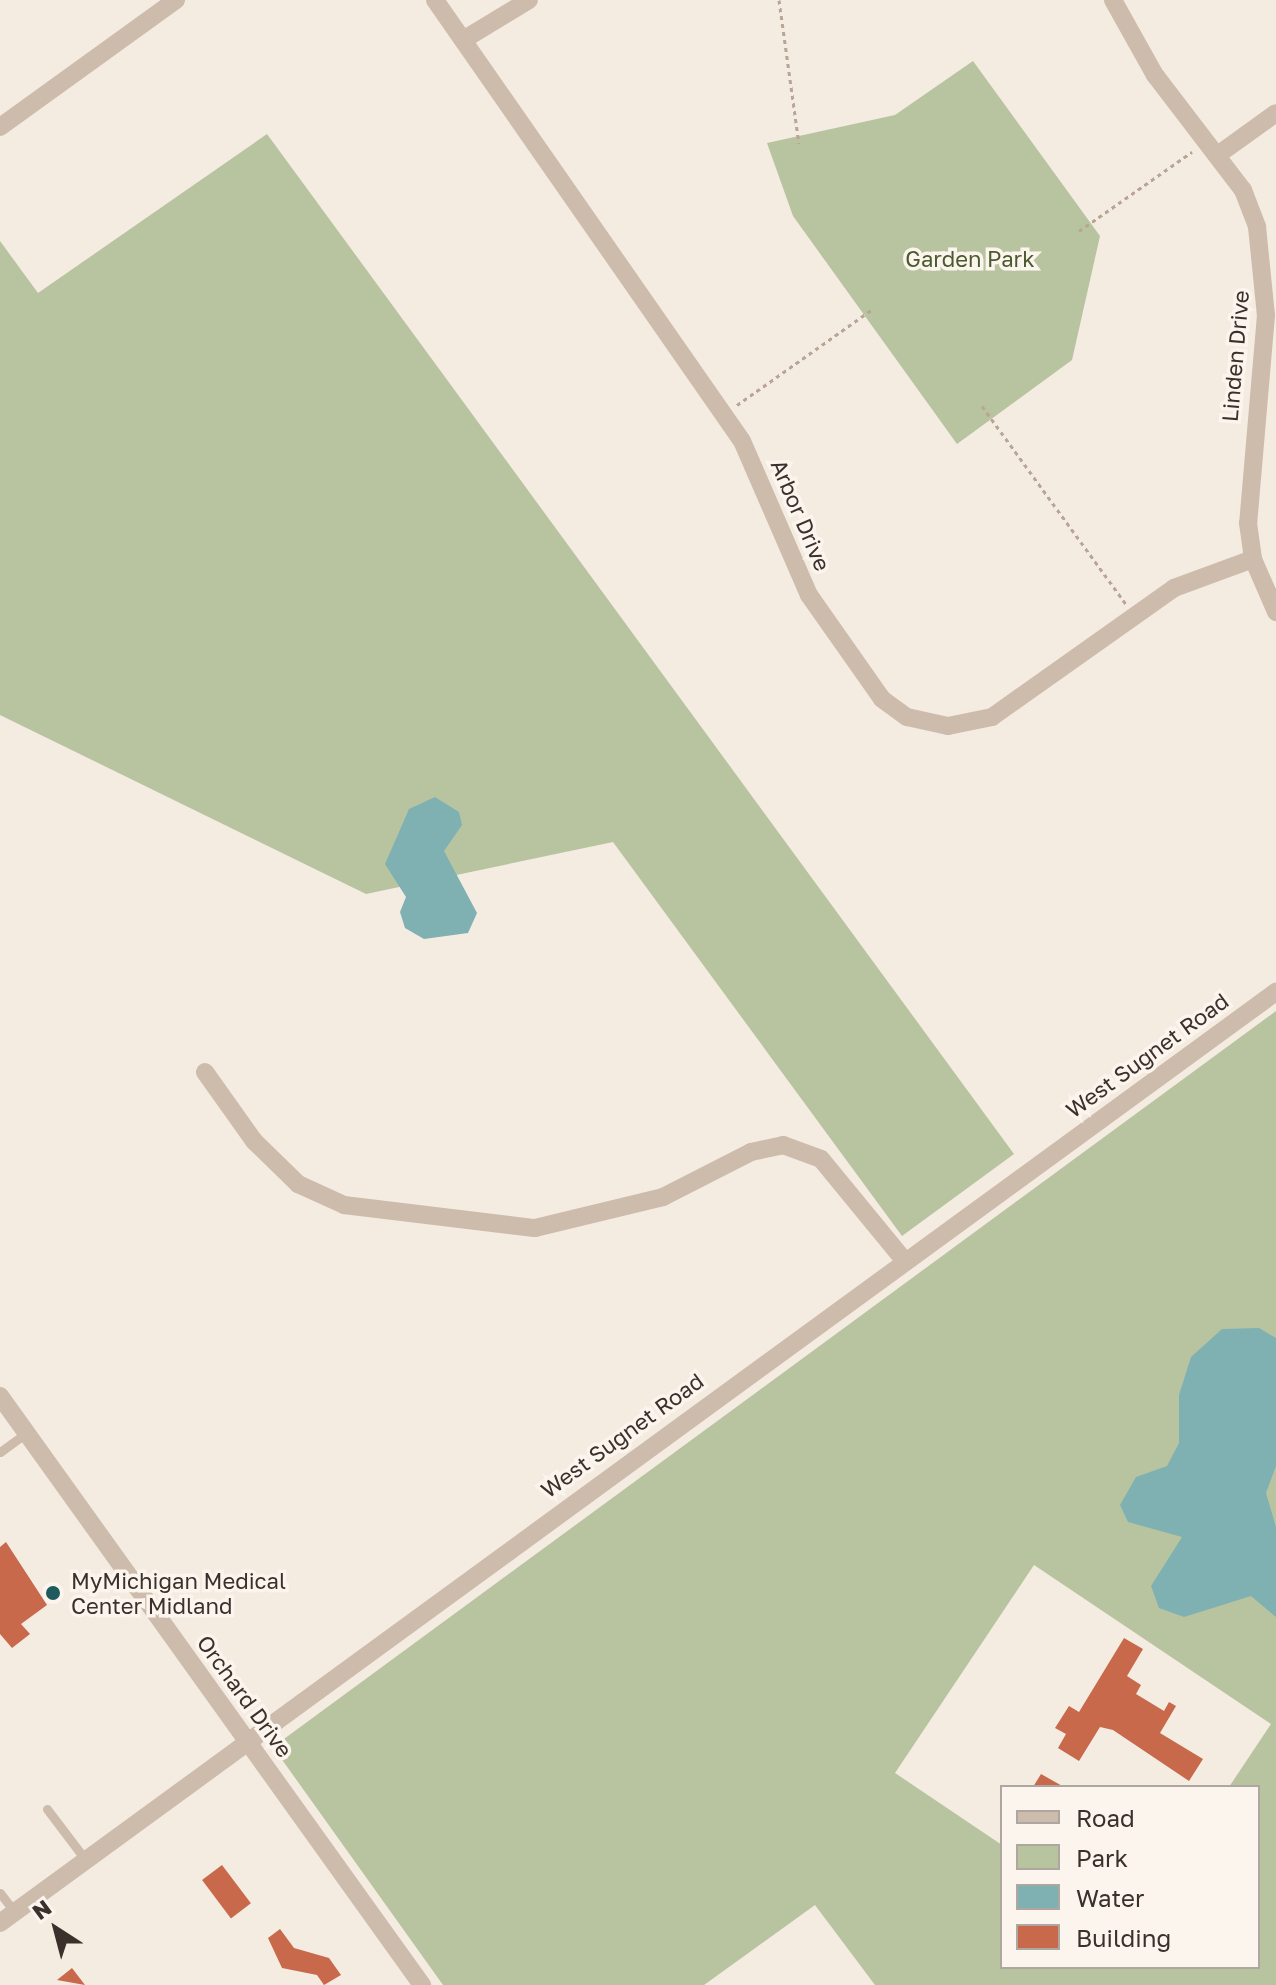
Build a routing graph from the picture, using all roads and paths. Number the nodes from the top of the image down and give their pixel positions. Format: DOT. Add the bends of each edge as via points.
graph roads {
  1 [pos="176,0"];
  2 [pos="435,0"];
  3 [pos="529,0"];
  4 [pos="779,0"];
  5 [pos="1113,0"];
  6 [pos="463,40"];
  7 [pos="1276,113"];
  8 [pos="0,127"];
  9 [pos="799,144"];
  10 [pos="1213,146"];
  11 [pos="1079,231"];
  12 [pos="871,310"];
  13 [pos="982,406"];
  14 [pos="725,415"];
  15 [pos="1253,559"];
  16 [pos="1276,612"];
  17 [pos="1135,617"];
  18 [pos="1276,992"];
  19 [pos="205,1072"];
  20 [pos="903,1259"];
  21 [pos="0,1396"];
  22 [pos="26,1433"];
  23 [pos="0,1452"];
  24 [pos="246,1739"];
  25 [pos="47,1809"];
  26 [pos="85,1859"];
  27 [pos="0,1893"];
  28 [pos="7,1917"];
  29 [pos="422,1985"];
  1 -- 8 [label="street"];
  2 -- 6 [label="street, Arbor Drive"];
  3 -- 6 [label="street"];
  4 -- 9 [label="path"];
  5 -- 10 [label="street, Linden Drive" via="1155,75"];
  6 -- 14 [label="street, Arbor Drive"];
  7 -- 10 [label="street"];
  10 -- 11 [label="path"];
  10 -- 15 [label="street, Linden Drive" via="1243,190 1265,269 1250,460"];
  12 -- 14 [label="path"];
  13 -- 17 [label="path"];
  14 -- 17 [label="street, Arbor Drive" via="809,595 882,699 907,717 948,726 992,717"];
  15 -- 16 [label="street, Linden Drive"];
  15 -- 17 [label="street, Arbor Drive" via="1174,588"];
  18 -- 20 [label="street, West Sugnet Road"];
  19 -- 20 [label="street" via="265,1152 298,1184 344,1205 535,1228 663,1197 751,1152 783,1145 821,1159"];
  20 -- 24 [label="street, West Sugnet Road"];
  21 -- 22 [label="street, Orchard Drive"];
  22 -- 23 [label="lane"];
  22 -- 24 [label="street, Orchard Drive"];
  24 -- 26 [label="street, West Sugnet Road"];
  24 -- 29 [label="street, Orchard Drive"];
  25 -- 26 [label="lane"];
  26 -- 28 [label="street, West Sugnet Road"];
  27 -- 28 [label="lane"];
}
